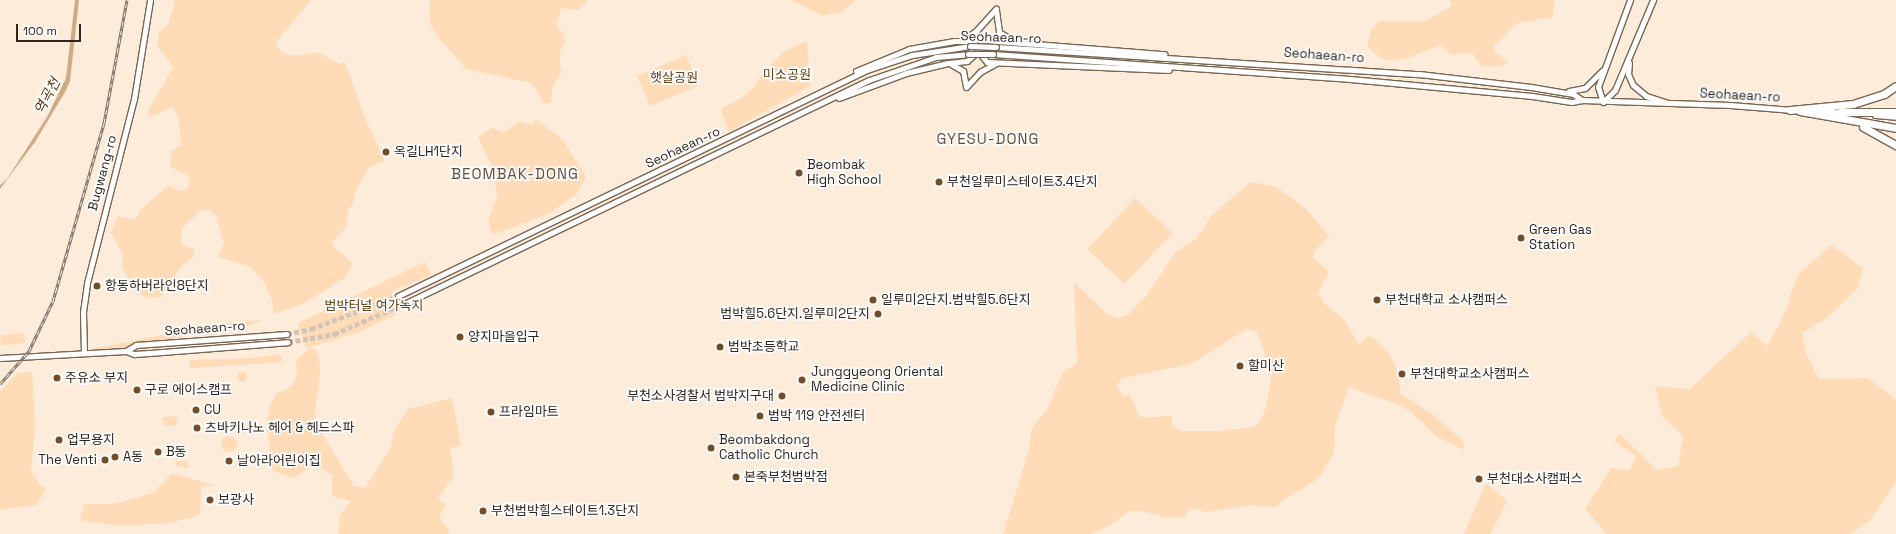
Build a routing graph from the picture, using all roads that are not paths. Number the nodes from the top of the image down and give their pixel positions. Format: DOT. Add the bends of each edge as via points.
graph roads {
  1 [pos="150,0"];
  2 [pos="1630,0"];
  3 [pos="1653,0"];
  4 [pos="1638,36"];
  5 [pos="962,41"];
  6 [pos="1017,42"];
  7 [pos="978,51"];
  8 [pos="1195,59"];
  9 [pos="998,62"];
  10 [pos="948,63"];
  11 [pos="1604,68"];
  12 [pos="1194,69"];
  13 [pos="1896,86"];
  14 [pos="1561,92"];
  15 [pos="810,96"];
  16 [pos="1582,100"];
  17 [pos="1603,102"];
  18 [pos="1675,104"];
  19 [pos="814,107"];
  20 [pos="1790,110"];
  21 [pos="1840,112"];
  22 [pos="1896,112"];
  23 [pos="1828,116"];
  24 [pos="1896,117"];
  25 [pos="1896,128"];
  26 [pos="1896,145"];
  27 [pos="398,296"];
  28 [pos="404,304"];
  29 [pos="287,334"];
  30 [pos="288,342"];
  31 [pos="126,350"];
  32 [pos="84,353"];
  33 [pos="0,358"];
  1 -- 32 [label="main road, Bugwang-ro" via="134,99 88,278 83,312"];
  2 -- 11 [label="main road"];
  3 -- 4 [label="main road"];
  4 -- 17 [label="main road" via="1615,90"];
  4 -- 18 [label="main road" via="1628,66 1630,80 1646,96"];
  5 -- 6 [label="main road" via="976,31 996,9 999,32"];
  5 -- 7 [label="main road" via="974,41"];
  5 -- 15 [label="main road" via="924,46 893,54"];
  6 -- 7 [label="main road" via="997,41"];
  6 -- 8 [label="main road" via="1150,52"];
  7 -- 9 [label="main road" via="988,62"];
  7 -- 10 [label="main road" via="967,61"];
  8 -- 14 [label="main road, Seohaean-ro" via="1419,74"];
  8 -- 15 [label="main road, Seohaean-ro, bridge" via="996,47 949,47 901,58 867,70"];
  9 -- 10 [label="main road" via="984,68 966,88 960,68"];
  9 -- 12 [label="main road" via="1116,70"];
  10 -- 19 [label="main road" via="906,73"];
  11 -- 14 [label="main road" via="1585,88"];
  11 -- 17 [label="main road" via="1598,88"];
  12 -- 16 [label="main road, Seohaean-ro" via="1532,96 1572,102"];
  12 -- 19 [label="main road, Seohaean-ro, bridge" via="993,54 936,57 902,67"];
  13 -- 20 [label="highway" via="1884,94 1853,104"];
  14 -- 16 [label="main road, Seohaean-ro"];
  15 -- 27 [label="main road, Seohaean-ro" via="733,137"];
  16 -- 17 [label="main road, Seohaean-ro"];
  17 -- 18 [label="main road, Seohaean-ro"];
  18 -- 20 [label="main road, Seohaean-ro"];
  19 -- 28 [label="main road, Seohaean-ro"];
  20 -- 21 [label="main road, Seohaean-ro"];
  20 -- 23 [label="highway"];
  21 -- 22 [label="highway"];
  21 -- 24 [label="main road, Seohaean-ro"];
  23 -- 25 [label="highway"];
  23 -- 26 [label="highway" via="1873,131"];
  29 -- 31 [label="main road, Seohaean-ro" via="136,345"];
  30 -- 31 [label="main road, Seohaean-ro" via="134,354"];
  31 -- 32 [label="main road, Seohaean-ro"];
  32 -- 33 [label="main road, Seohaean-ro"];
}
